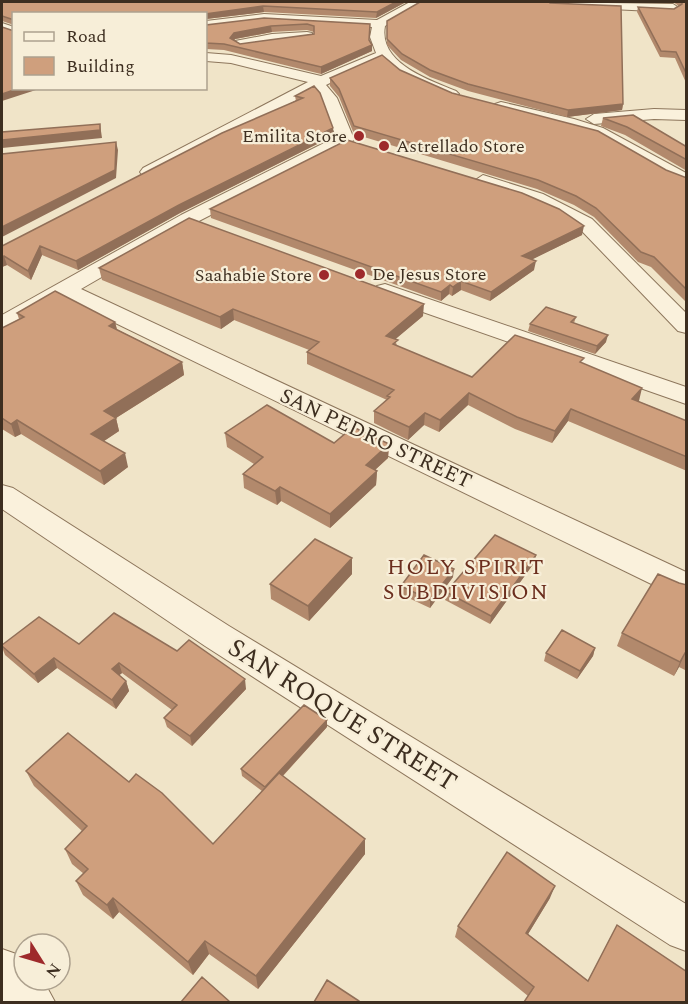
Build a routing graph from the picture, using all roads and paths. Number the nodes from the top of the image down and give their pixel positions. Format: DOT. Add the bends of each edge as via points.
graph roads {
  1 [pos="416,2"];
  2 [pos="549,2"];
  3 [pos="673,9"];
  4 [pos="207,25"];
  5 [pos="378,30"];
  6 [pos="240,44"];
  7 [pos="382,55"];
  8 [pos="207,57"];
  9 [pos="320,82"];
  10 [pos="462,98"];
  11 [pos="482,103"];
  12 [pos="687,115"];
  13 [pos="568,122"];
  14 [pos="345,139"];
  15 [pos="367,146"];
  16 [pos="464,175"];
  17 [pos="687,180"];
  18 [pos="130,182"];
  19 [pos="188,219"];
  20 [pos="221,231"];
  21 [pos="365,284"];
  22 [pos="65,290"];
  23 [pos="2,324"];
  24 [pos="687,326"];
  25 [pos="687,396"];
  26 [pos="2,495"];
  27 [pos="687,586"];
  28 [pos="687,929"];
  29 [pos="2,972"];
  30 [pos="31,1002"];
  1 -- 5 [label="street"];
  2 -- 3 [label="street"];
  4 -- 5 [label="street" via="264,18"];
  5 -- 6 [label="street"];
  5 -- 7 [label="street"];
  7 -- 9 [label="street"];
  7 -- 10 [label="street" via="434,88"];
  8 -- 9 [label="street"];
  9 -- 14 [label="street"];
  9 -- 18 [label="street"];
  11 -- 13 [label="street"];
  12 -- 13 [label="street"];
  13 -- 17 [label="street" via="597,132"];
  14 -- 15 [label="street"];
  14 -- 19 [label="street"];
  16 -- 24 [label="street" via="529,195 585,223"];
  19 -- 20 [label="street"];
  19 -- 22 [label="street"];
  21 -- 25 [label="street"];
  22 -- 23 [label="street"];
  22 -- 27 [label="street, SAN PEDRO STREET"];
  26 -- 28 [label="street, SAN ROQUE STREET" via="217,636"];
  29 -- 30 [label="street"];
}
